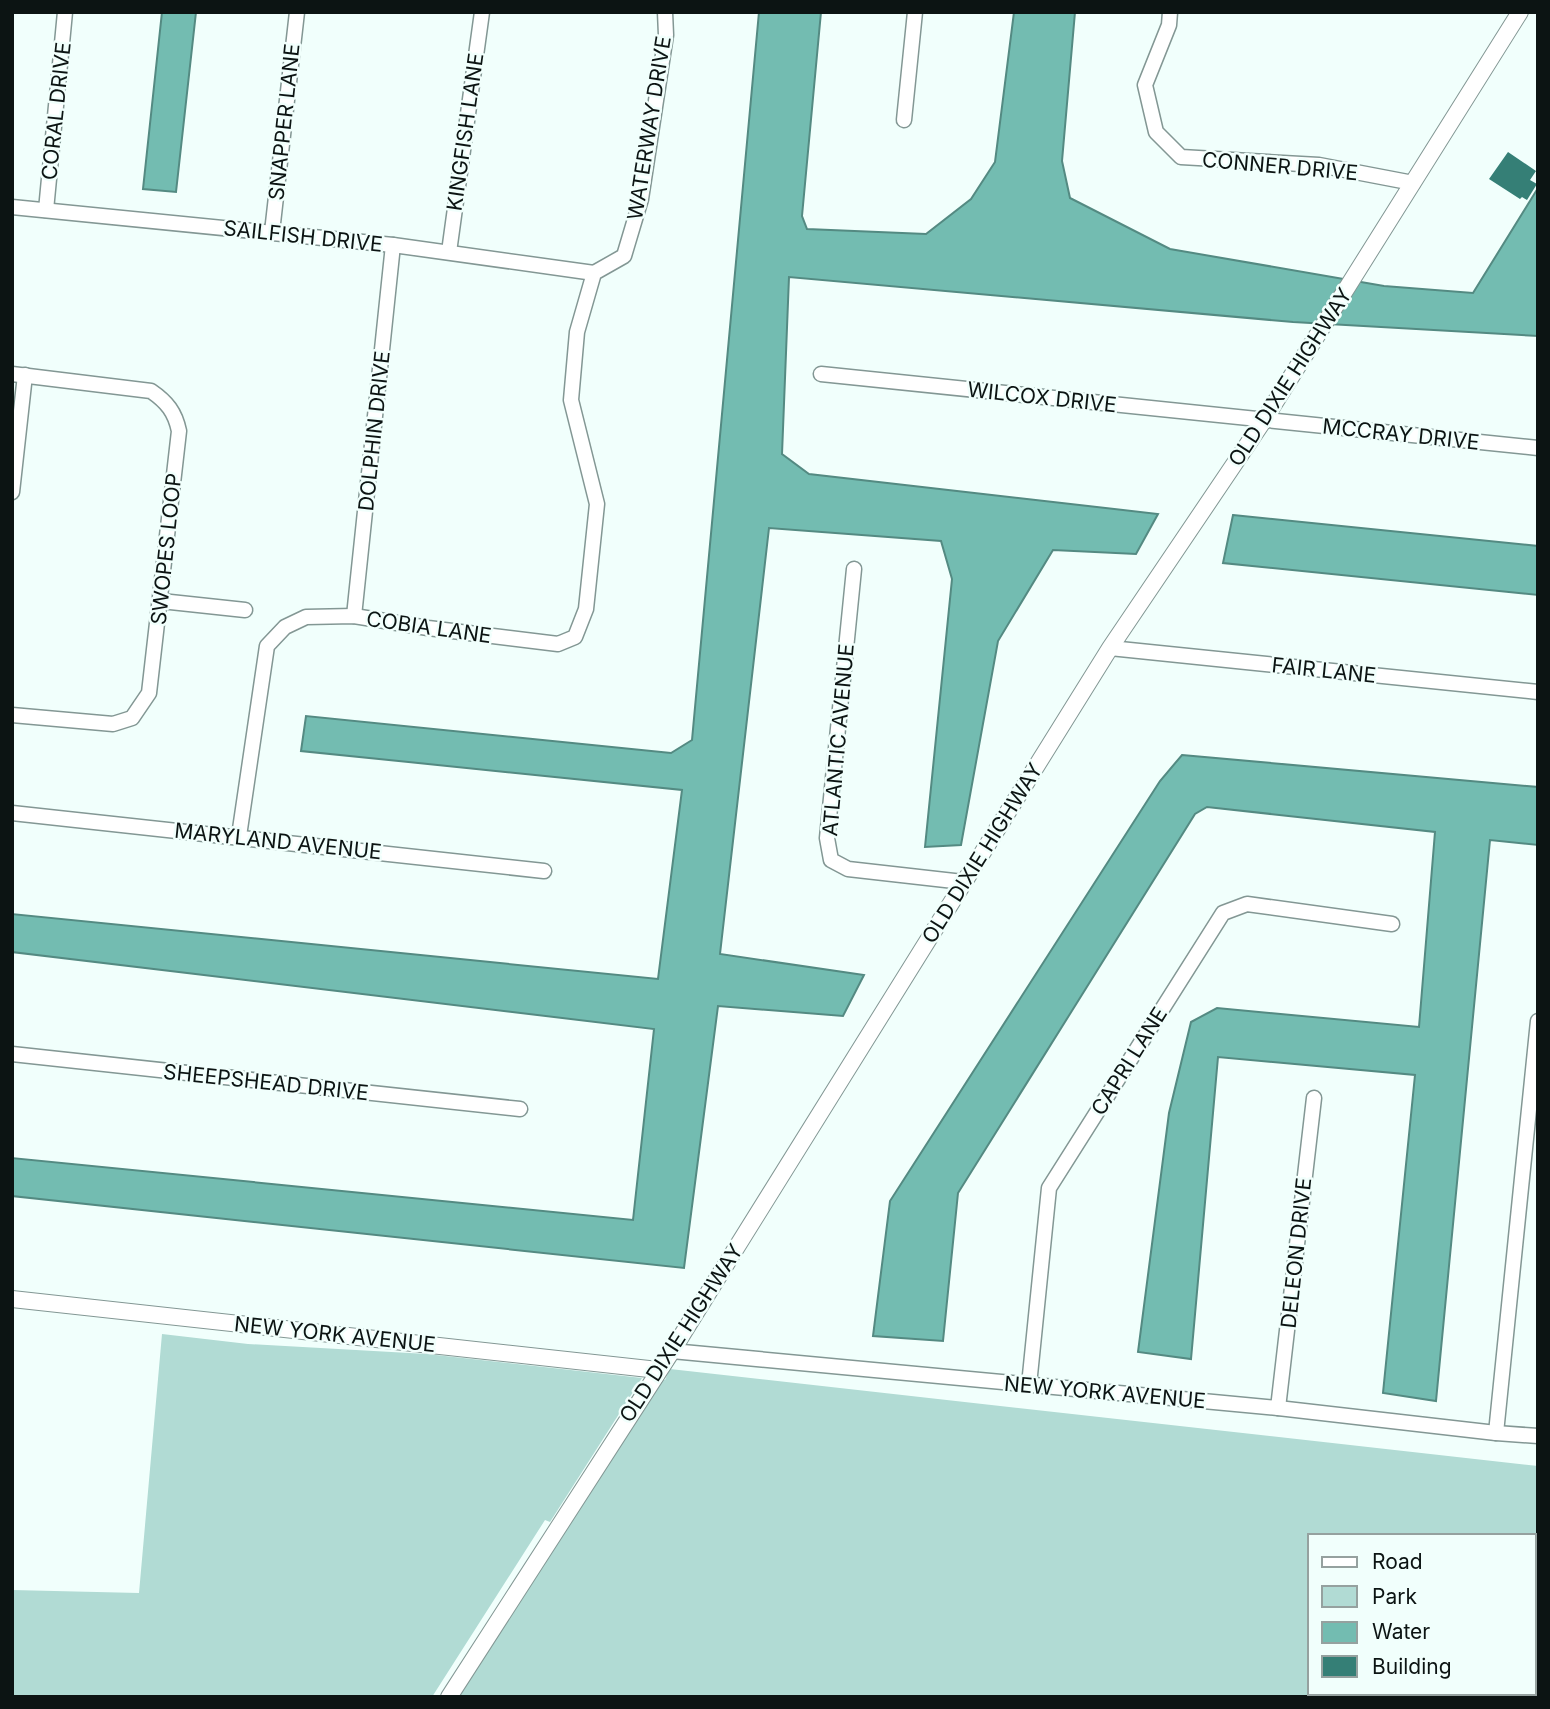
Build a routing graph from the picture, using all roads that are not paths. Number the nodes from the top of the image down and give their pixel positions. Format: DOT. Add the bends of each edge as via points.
graph roads {
  1 [pos="65,12"];
  2 [pos="297,12"];
  3 [pos="482,12"];
  4 [pos="665,12"];
  5 [pos="915,12"];
  6 [pos="1170,12"];
  7 [pos="1520,12"];
  8 [pos="904,120"];
  9 [pos="1413,183"];
  10 [pos="12,207"];
  11 [pos="46,210"];
  12 [pos="272,232"];
  13 [pos="393,246"];
  14 [pos="449,252"];
  15 [pos="594,273"];
  16 [pos="19,374"];
  17 [pos="821,374"];
  18 [pos="1264,420"];
  19 [pos="1538,449"];
  20 [pos="12,492"];
  21 [pos="854,569"];
  22 [pos="160,601"];
  23 [pos="245,610"];
  24 [pos="354,616"];
  25 [pos="1110,648"];
  26 [pos="1538,692"];
  27 [pos="12,715"];
  28 [pos="12,813"];
  29 [pos="239,836"];
  30 [pos="544,871"];
  31 [pos="963,882"];
  32 [pos="1392,924"];
  33 [pos="1538,1021"];
  34 [pos="12,1054"];
  35 [pos="1314,1098"];
  36 [pos="520,1109"];
  37 [pos="12,1299"];
  38 [pos="672,1351"];
  39 [pos="658,1370"];
  40 [pos="1029,1385"];
  41 [pos="1279,1408"];
  42 [pos="1496,1433"];
  43 [pos="1538,1436"];
  44 [pos="449,1697"];
  1 -- 11 [label="street, CORAL DRIVE"];
  2 -- 12 [label="street, SNAPPER LANE"];
  3 -- 14 [label="street, KINGFISH LANE"];
  4 -- 15 [label="street, WATERWAY DRIVE" via="666,35 641,199 624,256"];
  5 -- 8 [label="street"];
  6 -- 9 [label="street, CONNER DRIVE" via="1145,85 1156,132 1181,157 1319,165"];
  7 -- 9 [label="street, OLD DIXIE HIGHWAY"];
  9 -- 18 [label="street, OLD DIXIE HIGHWAY"];
  10 -- 11 [label="street, SAILFISH DRIVE"];
  11 -- 12 [label="street, SAILFISH DRIVE"];
  12 -- 13 [label="street, SAILFISH DRIVE"];
  13 -- 14 [label="street, SAILFISH DRIVE"];
  13 -- 24 [label="street, DOLPHIN DRIVE"];
  14 -- 15 [label="street, SAILFISH DRIVE"];
  15 -- 24 [label="street, COBIA LANE" via="577,332 571,400 597,504 586,610 575,637 558,644"];
  16 -- 20 [label="street"];
  16 -- 22 [label="street, SWOPES LOOP" via="151,391 165,400 175,416 179,431"];
  17 -- 18 [label="street, WILCOX DRIVE"];
  18 -- 19 [label="street, MCCRAY DRIVE"];
  18 -- 25 [label="street, OLD DIXIE HIGHWAY"];
  21 -- 31 [label="street, ATLANTIC AVENUE" via="827,838 831,860 848,869"];
  22 -- 23 [label="street"];
  22 -- 27 [label="street, SWOPES LOOP" via="149,693 132,718 113,724"];
  24 -- 29 [label="street, COBIA LANE" via="306,617 285,627 267,646"];
  25 -- 26 [label="street, FAIR LANE"];
  25 -- 31 [label="street, OLD DIXIE HIGHWAY"];
  28 -- 29 [label="street, MARYLAND AVENUE"];
  29 -- 30 [label="street, MARYLAND AVENUE"];
  31 -- 38 [label="street, OLD DIXIE HIGHWAY"];
  32 -- 40 [label="street, CAPRI LANE" via="1247,904 1223,913 1049,1188"];
  33 -- 42 [label="street"];
  34 -- 36 [label="street, SHEEPSHEAD DRIVE"];
  35 -- 41 [label="street, DELEON DRIVE"];
  37 -- 39 [label="street, NEW YORK AVENUE"];
  38 -- 39 [label="street, OLD DIXIE HIGHWAY"];
  38 -- 40 [label="street, NEW YORK AVENUE"];
  39 -- 44 [label="street, OLD DIXIE HIGHWAY"];
  40 -- 41 [label="street, NEW YORK AVENUE"];
  41 -- 42 [label="street, NEW YORK AVENUE"];
  42 -- 43 [label="street, NEW YORK AVENUE"];
}
